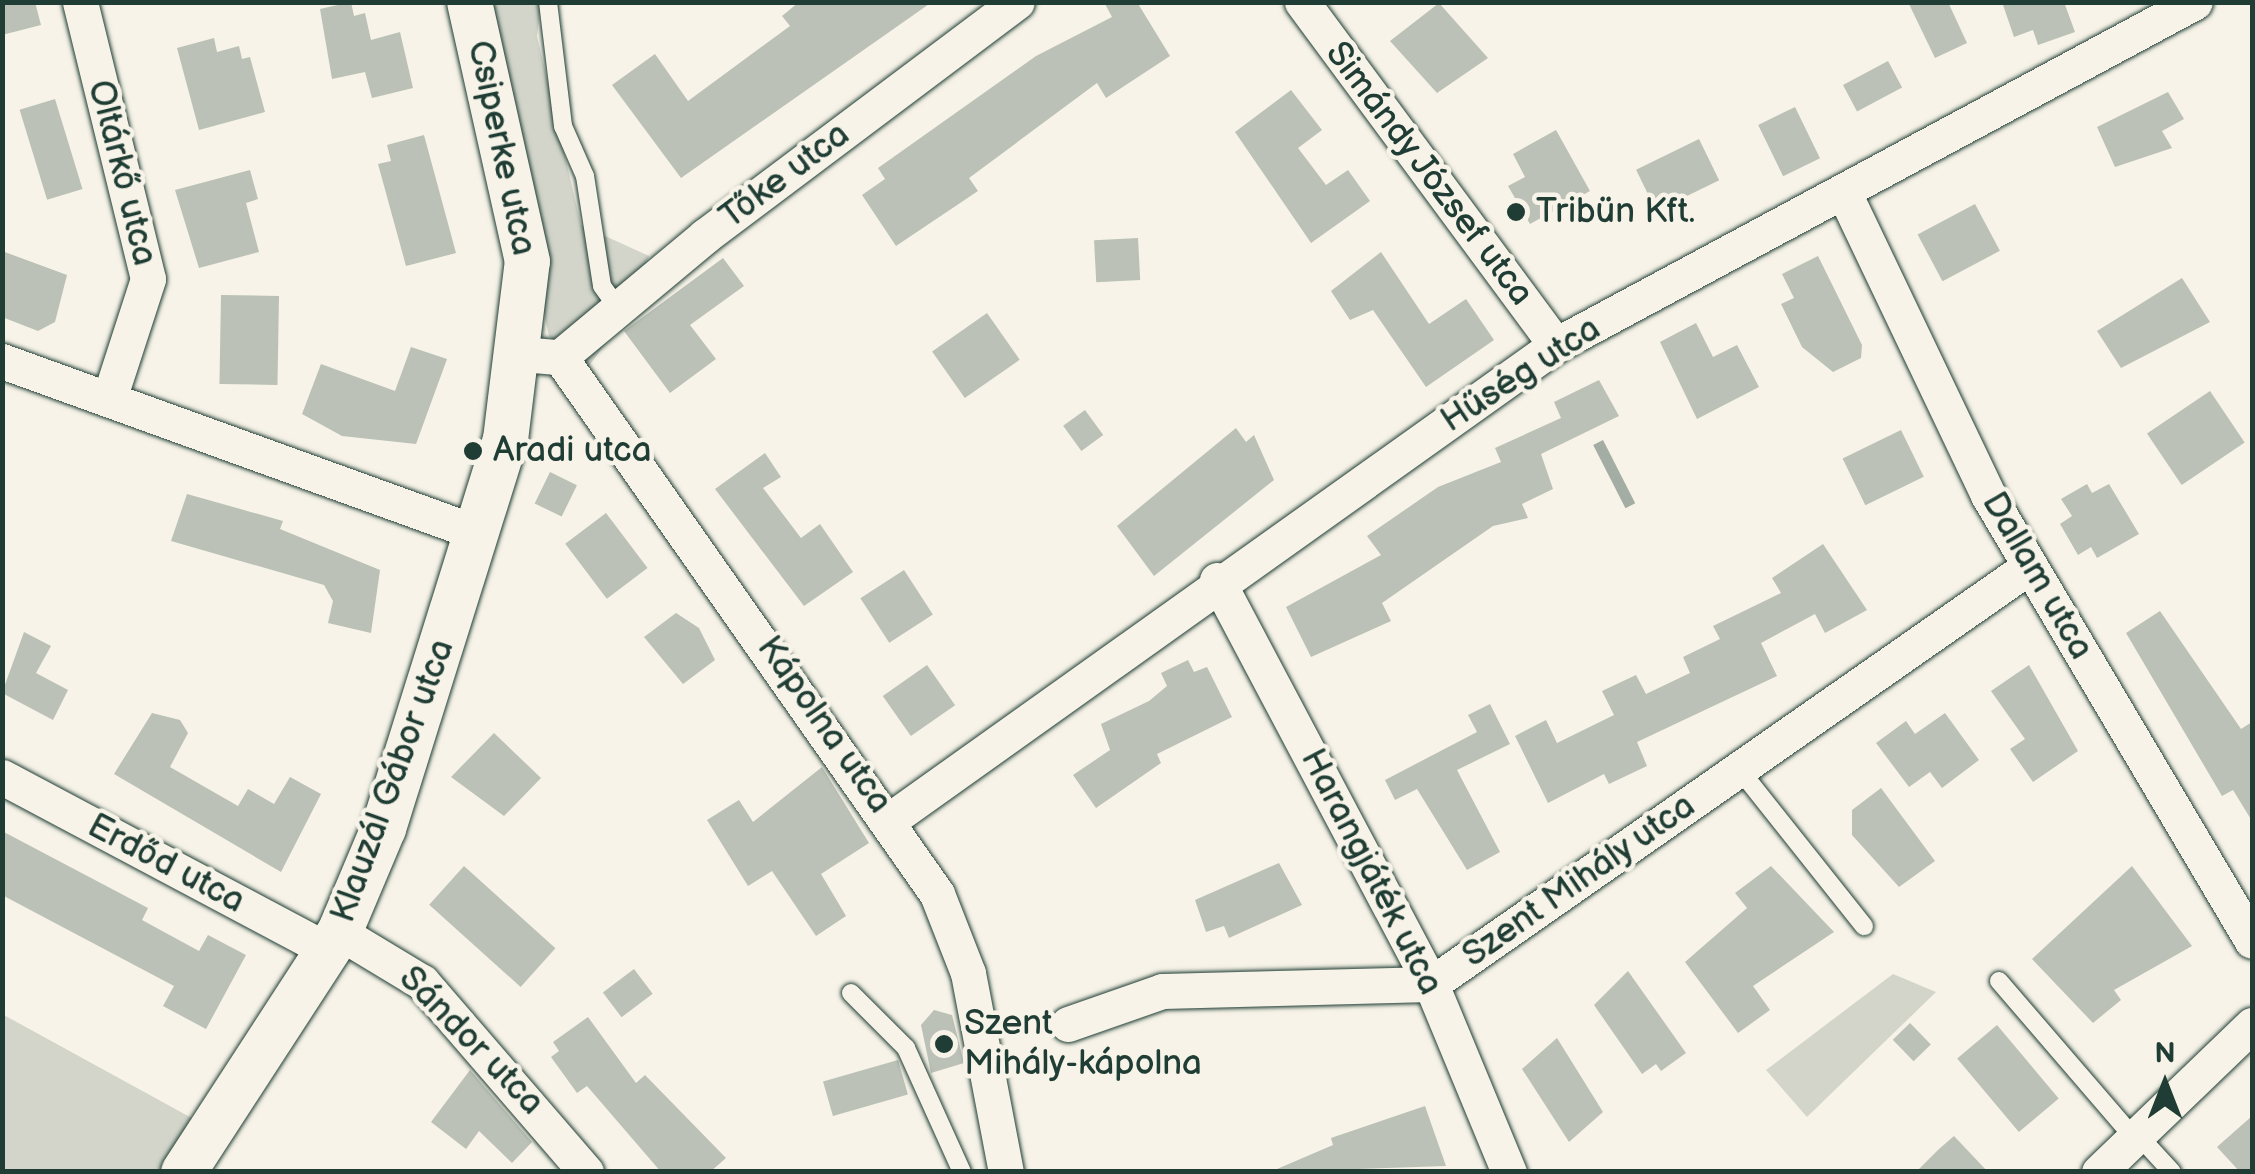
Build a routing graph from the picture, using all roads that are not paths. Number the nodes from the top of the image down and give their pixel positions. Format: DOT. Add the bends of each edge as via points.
graph roads {
  1 [pos="80,2"];
  2 [pos="470,2"];
  3 [pos="548,2"];
  4 [pos="1017,2"];
  5 [pos="1302,2"];
  6 [pos="2195,2"];
  7 [pos="1846,197"];
  8 [pos="618,308"];
  9 [pos="1556,345"];
  10 [pos="541,356"];
  11 [pos="2,361"];
  12 [pos="109,399"];
  13 [pos="478,533"];
  14 [pos="2030,566"];
  15 [pos="1217,580"];
  16 [pos="1740,769"];
  17 [pos="2,777"];
  18 [pos="892,819"];
  19 [pos="1864,926"];
  20 [pos="2252,941"];
  21 [pos="334,942"];
  22 [pos="1999,981"];
  23 [pos="1432,984"];
  24 [pos="851,993"];
  25 [pos="1068,1024"];
  26 [pos="2252,1025"];
  27 [pos="2136,1136"];
  28 [pos="183,1172"];
  29 [pos="586,1172"];
  30 [pos="962,1172"];
  31 [pos="1006,1172"];
  32 [pos="1509,1172"];
  33 [pos="2099,1172"];
  34 [pos="2172,1172"];
  1 -- 12 [label="street, Oltárkő utca" via="148,280"];
  2 -- 10 [label="street, Csiperke utca" via="522,224"];
  3 -- 8 [label="lane" via="563,126 585,176 602,286"];
  4 -- 8 [label="street, Tőke utca"];
  5 -- 9 [label="street, Simándy József utca"];
  6 -- 7 [label="street, Hűség utca"];
  7 -- 9 [label="street, Hűség utca"];
  7 -- 14 [label="street, Dallam utca"];
  8 -- 10 [label="street, Tőke utca"];
  9 -- 15 [label="street, Hűség utca"];
  10 -- 13 [label="street, Klauzál Gábor utca"];
  10 -- 18 [label="street, Kápolna utca"];
  11 -- 12 [label="street"];
  12 -- 13 [label="street"];
  13 -- 21 [label="street, Klauzál Gábor utca"];
  14 -- 16 [label="street, Szent Mihály utca"];
  14 -- 20 [label="street, Dallam utca"];
  15 -- 18 [label="street, Hűség utca"];
  15 -- 23 [label="street, Harangjáték utca"];
  16 -- 19 [label="lane"];
  16 -- 23 [label="street, Szent Mihály utca"];
  17 -- 21 [label="street, Erdőd utca"];
  18 -- 31 [label="street, Kápolna utca" via="960,942"];
  21 -- 28 [label="street, Klauzál Gábor utca"];
  21 -- 29 [label="street, Sándor utca" via="422,982"];
  22 -- 27 [label="lane"];
  23 -- 25 [label="street, Szent Mihály utca" via="1162,991"];
  23 -- 32 [label="street, Harangjáték utca"];
  24 -- 30 [label="lane" via="906,1048"];
  26 -- 27 [label="street"];
  27 -- 33 [label="street"];
  27 -- 34 [label="lane"];
}
